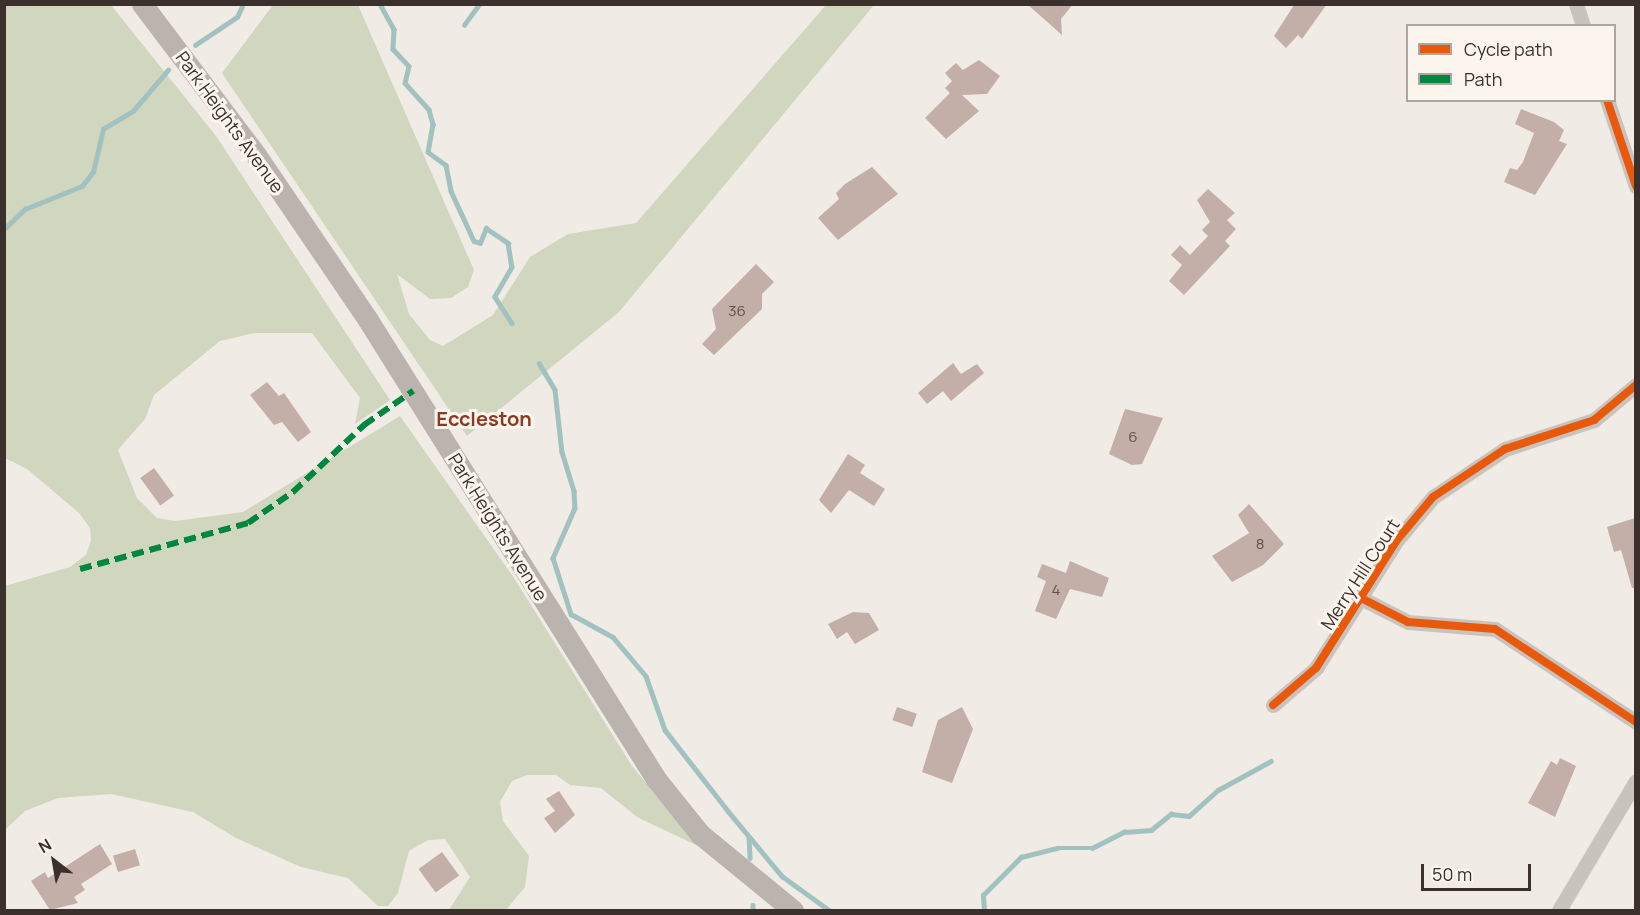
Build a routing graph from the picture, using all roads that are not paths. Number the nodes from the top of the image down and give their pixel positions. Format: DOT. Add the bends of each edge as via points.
graph roads {
  1 [pos="142,4"];
  2 [pos="1576,4"];
  3 [pos="1582,24"];
  4 [pos="1608,102"];
  5 [pos="1635,186"];
  6 [pos="1635,385"];
  7 [pos="1362,598"];
  8 [pos="1274,705"];
  9 [pos="1635,722"];
  10 [pos="1635,781"];
  11 [pos="793,910"];
  12 [pos="1559,910"];
  1 -- 11 [label="main road, Park Heights Avenue" via="249,146 368,320 656,778 700,834"];
  2 -- 3 [label="street"];
  4 -- 5 [label="street"];
  6 -- 7 [label="street, Merry Hill Court" via="1594,420 1505,449 1433,497 1397,540"];
  7 -- 8 [label="street, Merry Hill Court" via="1316,668"];
  7 -- 9 [label="street" via="1408,622 1495,629"];
  10 -- 12 [label="street"];
}
